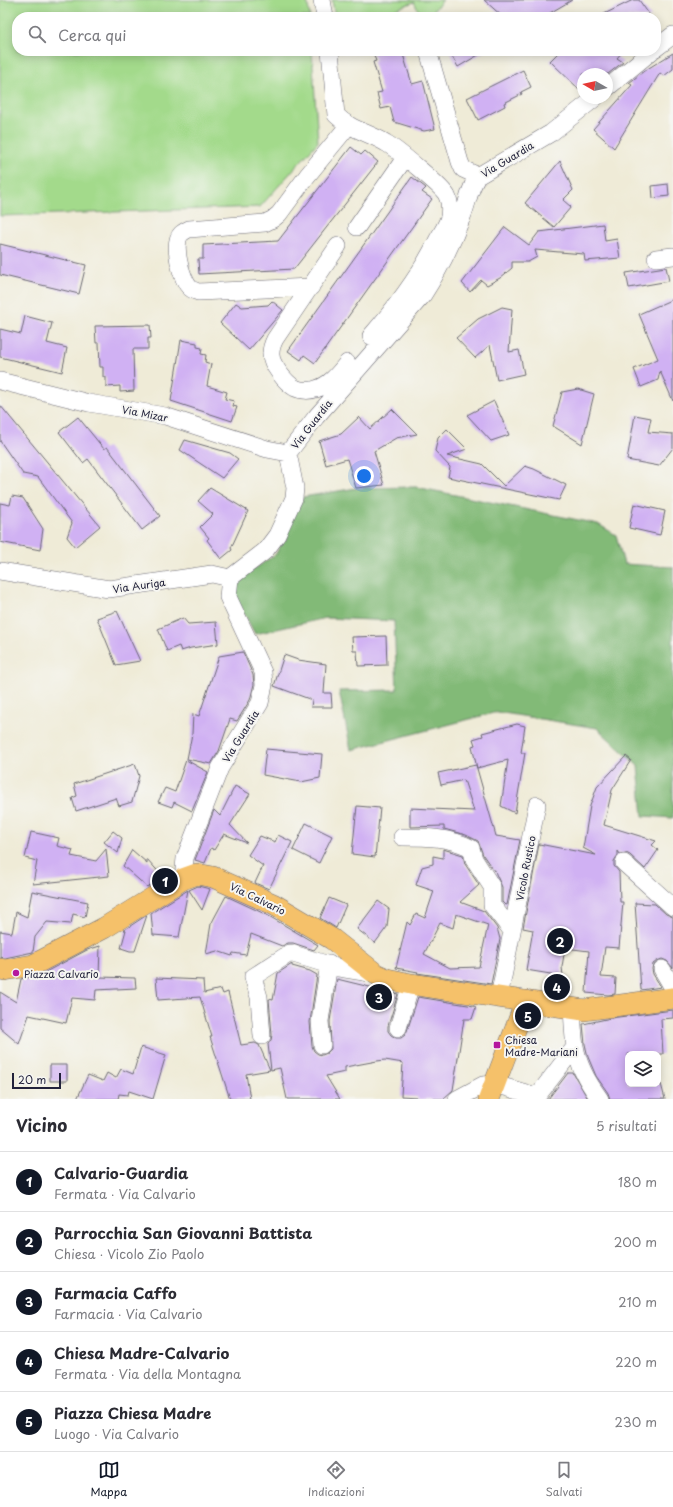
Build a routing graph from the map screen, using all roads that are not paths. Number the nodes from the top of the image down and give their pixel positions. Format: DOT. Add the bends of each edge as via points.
graph roads {
  1 [pos="322,0"];
  2 [pos="324,12"];
  3 [pos="673,35"];
  4 [pos="661,44"];
  5 [pos="330,56"];
  6 [pos="429,56"];
  7 [pos="646,56"];
  8 [pos="613,83"];
  9 [pos="587,104"];
  10 [pos="348,126"];
  11 [pos="405,158"];
  12 [pos="478,176"];
  13 [pos="357,226"];
  14 [pos="338,246"];
  15 [pos="311,287"];
  16 [pos="0,381"];
  17 [pos="288,453"];
  18 [pos="0,571"];
  19 [pos="230,578"];
  20 [pos="537,804"];
  21 [pos="402,837"];
  22 [pos="624,863"];
  23 [pos="184,879"];
  24 [pos="673,907"];
  25 [pos="512,931"];
  26 [pos="328,964"];
  27 [pos="0,969"];
  28 [pos="662,969"];
  29 [pos="376,974"];
  30 [pos="411,984"];
  31 [pos="673,988"];
  32 [pos="493,996"];
  33 [pos="673,998"];
  34 [pos="526,1001"];
  35 [pos="578,1010"];
  36 [pos="398,1028"];
  37 [pos="262,1036"];
  38 [pos="322,1045"];
  39 [pos="574,1047"];
  40 [pos="493,1091"];
  41 [pos="535,1098"];
  42 [pos="458,1099"];
  43 [pos="600,1099"];
  1 -- 2 [label="street"];
  3 -- 4 [label="street"];
  5 -- 10 [label="street" via="336,115"];
  6 -- 12 [label="street" via="460,162 463,169"];
  7 -- 8 [label="street"];
  9 -- 12 [label="street, Via Guardia" via="551,133"];
  10 -- 11 [label="street" via="386,143"];
  10 -- 15 [label="street" via="273,219 265,223 189,228 181,234 177,244 182,275 189,287 198,292"];
  11 -- 13 [label="street"];
  11 -- 15 [label="street" via="447,194 450,210 447,222 431,254 383,322 327,384 317,389 306,390 296,389 288,382 270,354 276,339"];
  12 -- 17 [label="street, Via Guardia" via="471,187 449,250 435,277"];
  14 -- 15 [label="street"];
  16 -- 17 [label="street, Via Mizar" via="89,403 165,416 267,449"];
  17 -- 19 [label="street, Via Guardia" via="295,488 294,498 280,529 265,551"];
  18 -- 19 [label="street, Via Auriga" via="109,589 212,574"];
  19 -- 23 [label="street, Via Guardia" via="228,597 263,672 264,685 260,703 220,768 185,858"];
  20 -- 25 [label="street, Vicolo Rustico"];
  21 -- 25 [label="street" via="436,837 460,842 471,848 474,859 492,888 492,905"];
  22 -- 24 [label="street"];
  23 -- 27 [label="main road, Via Calvario" via="104,928 33,966"];
  23 -- 29 [label="main road, Via Calvario" via="197,874 213,877 273,904 332,939"];
  25 -- 32 [label="street, Vicolo Rustico"];
  26 -- 29 [label="street"];
  26 -- 37 [label="street" via="290,953 253,977 259,997"];
  26 -- 38 [label="street" via="320,1021"];
  28 -- 31 [label="street"];
  29 -- 30 [label="main road, Via Calvario"];
  30 -- 32 [label="main road, Via Calvario"];
  30 -- 36 [label="street"];
  32 -- 34 [label="main road, Via Calvario"];
  33 -- 35 [label="main road, Via Calvario"];
  34 -- 35 [label="main road, Via Calvario"];
  34 -- 40 [label="main road"];
  35 -- 39 [label="street"];
  39 -- 41 [label="street"];
  39 -- 43 [label="street" via="581,1068"];
  40 -- 41 [label="street"];
  40 -- 42 [label="street" via="483,1085"];
}
